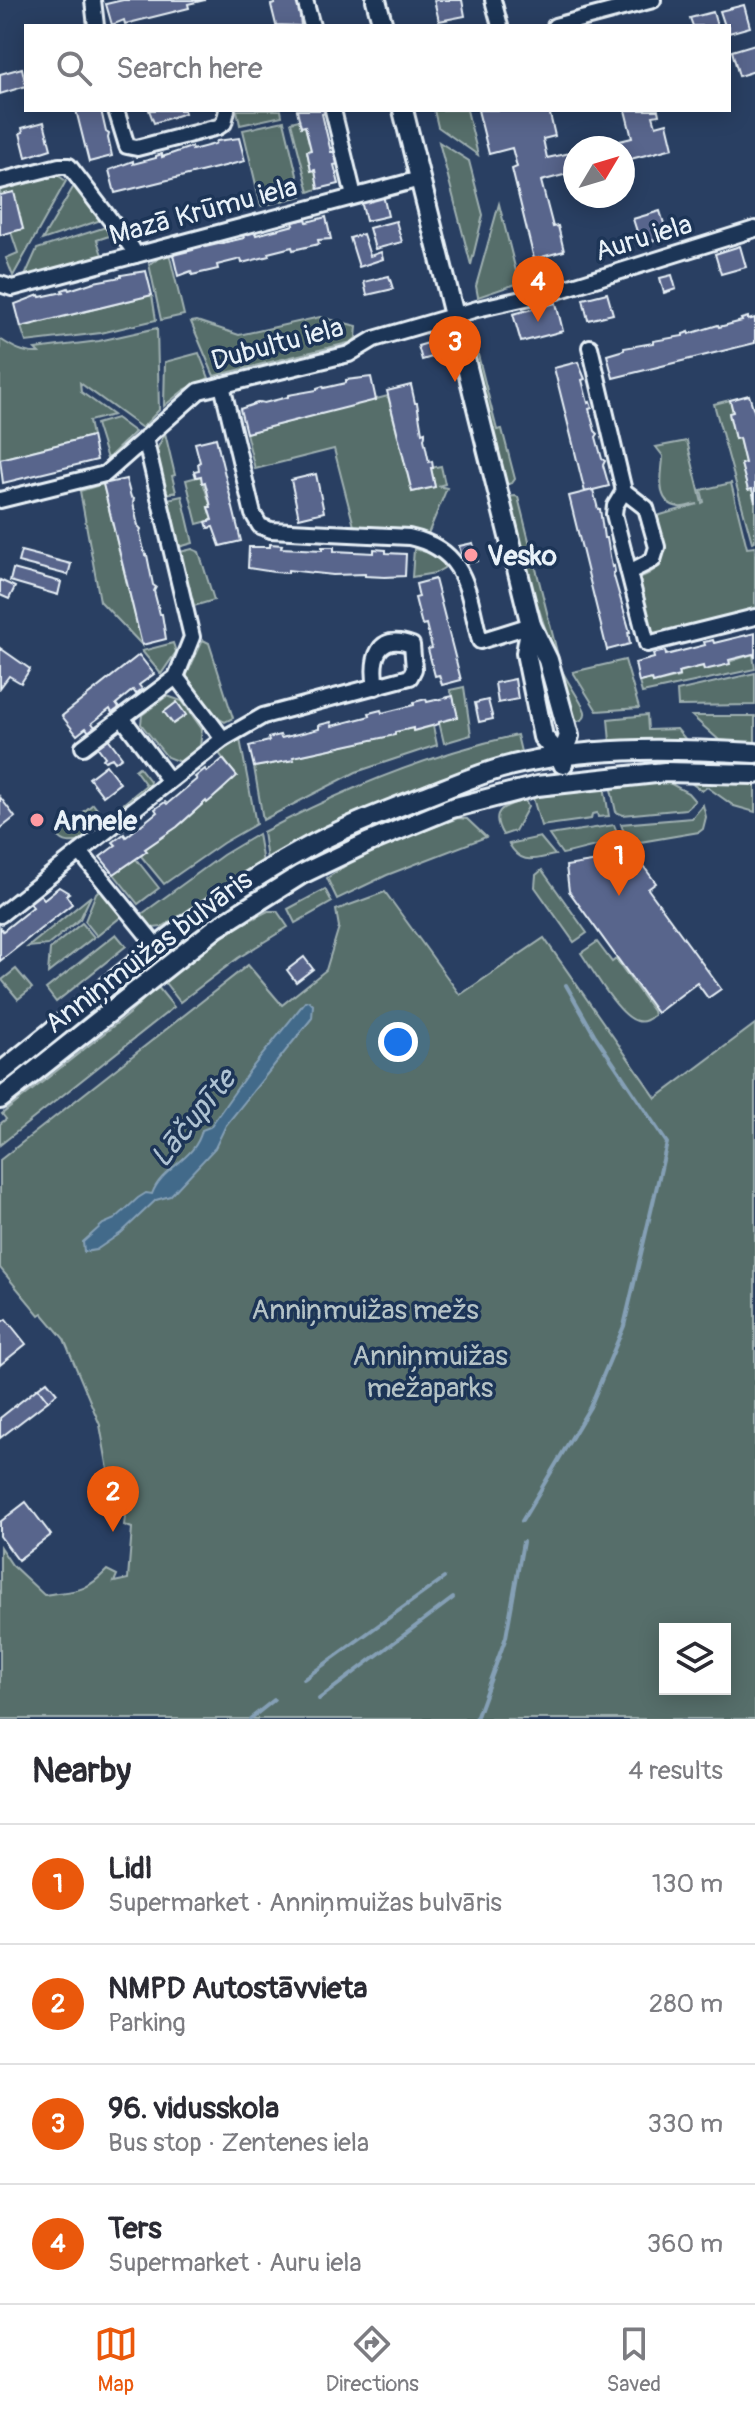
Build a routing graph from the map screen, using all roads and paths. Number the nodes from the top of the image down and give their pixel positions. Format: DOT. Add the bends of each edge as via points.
graph roads {
  1 [pos="93,0"];
  2 [pos="305,0"];
  3 [pos="376,0"];
  4 [pos="493,0"];
  5 [pos="649,1"];
  6 [pos="96,24"];
  7 [pos="311,24"];
  8 [pos="382,24"];
  9 [pos="499,24"];
  10 [pos="563,24"];
  11 [pos="117,112"];
  12 [pos="227,112"];
  13 [pos="333,112"];
  14 [pos="403,112"];
  15 [pos="420,179"];
  16 [pos="0,181"];
  17 [pos="354,196"];
  18 [pos="755,229"];
  19 [pos="135,255"];
  20 [pos="0,284"];
  21 [pos="453,316"];
  22 [pos="590,347"];
  23 [pos="222,385"];
  24 [pos="145,438"];
  25 [pos="624,491"];
  26 [pos="0,500"];
  27 [pos="629,572"];
  28 [pos="755,617"];
  29 [pos="531,625"];
  30 [pos="176,677"];
  31 [pos="376,687"];
  32 [pos="123,719"];
  33 [pos="223,739"];
  34 [pos="83,747"];
  35 [pos="693,750"];
  36 [pos="755,753"];
  37 [pos="561,757"];
  38 [pos="694,772"];
  39 [pos="755,774"];
  40 [pos="169,780"];
  41 [pos="567,782"];
  42 [pos="405,804"];
  43 [pos="414,824"];
  44 [pos="80,852"];
  45 [pos="0,915"];
  46 [pos="157,947"];
  47 [pos="0,1073"];
  48 [pos="0,1099"];
  1 -- 6 [label="street"];
  2 -- 7 [label="street"];
  3 -- 8 [label="street"];
  4 -- 9 [label="street"];
  5 -- 10 [label="street"];
  11 -- 12 [label="street" via="127,146 137,148 218,127"];
  13 -- 17 [label="street"];
  14 -- 15 [label="street"];
  15 -- 17 [label="street, Mazā Krūmu iela"];
  15 -- 21 [label="street"];
  16 -- 19 [label="street" via="69,166"];
  17 -- 19 [label="street, Mazā Krūmu iela"];
  18 -- 21 [label="street, Auru iela" via="557,291"];
  19 -- 20 [label="street, Mazā Krūmu iela" via="12,288"];
  21 -- 23 [label="street, Dubultu iela" via="374,339 349,354"];
  21 -- 29 [label="street"];
  22 -- 25 [label="street"];
  23 -- 24 [label="street, Dubultu iela" via="194,393"];
  23 -- 29 [label="street" via="260,526 431,542 461,569 480,641"];
  24 -- 26 [label="street, Dubultu iela" via="105,474"];
  24 -- 30 [label="street" via="192,637"];
  25 -- 27 [label="street" via="614,511"];
  25 -- 27 [label="street" via="645,506 657,551 650,563"];
  27 -- 28 [label="street" via="647,644"];
  29 -- 37 [label="street" via="548,660 569,736"];
  30 -- 32 [label="street"];
  30 -- 33 [label="street"];
  31 -- 33 [label="street" via="263,716"];
  32 -- 34 [label="street"];
  32 -- 40 [label="street"];
  33 -- 40 [label="street"];
  35 -- 36 [label="street, Anniņmuižas bulvāris"];
  35 -- 37 [label="street, Anniņmuižas bulvāris"];
  35 -- 38 [label="street" via="708,763"];
  37 -- 41 [label="street"];
  37 -- 42 [label="street, Anniņmuižas bulvāris" via="504,767"];
  38 -- 39 [label="street, Anniņmuižas bulvāris"];
  38 -- 41 [label="street, Anniņmuižas bulvāris"];
  40 -- 44 [label="street"];
  41 -- 43 [label="street, Anniņmuižas bulvāris" via="492,796"];
  42 -- 43 [label="street" via="394,819"];
  42 -- 46 [label="street, Anniņmuižas bulvāris" via="291,857"];
  43 -- 48 [label="street, Anniņmuižas bulvāris" via="335,857 243,910"];
  44 -- 45 [label="street"];
  44 -- 46 [label="street"];
  46 -- 47 [label="street, Anniņmuižas bulvāris"];
}
